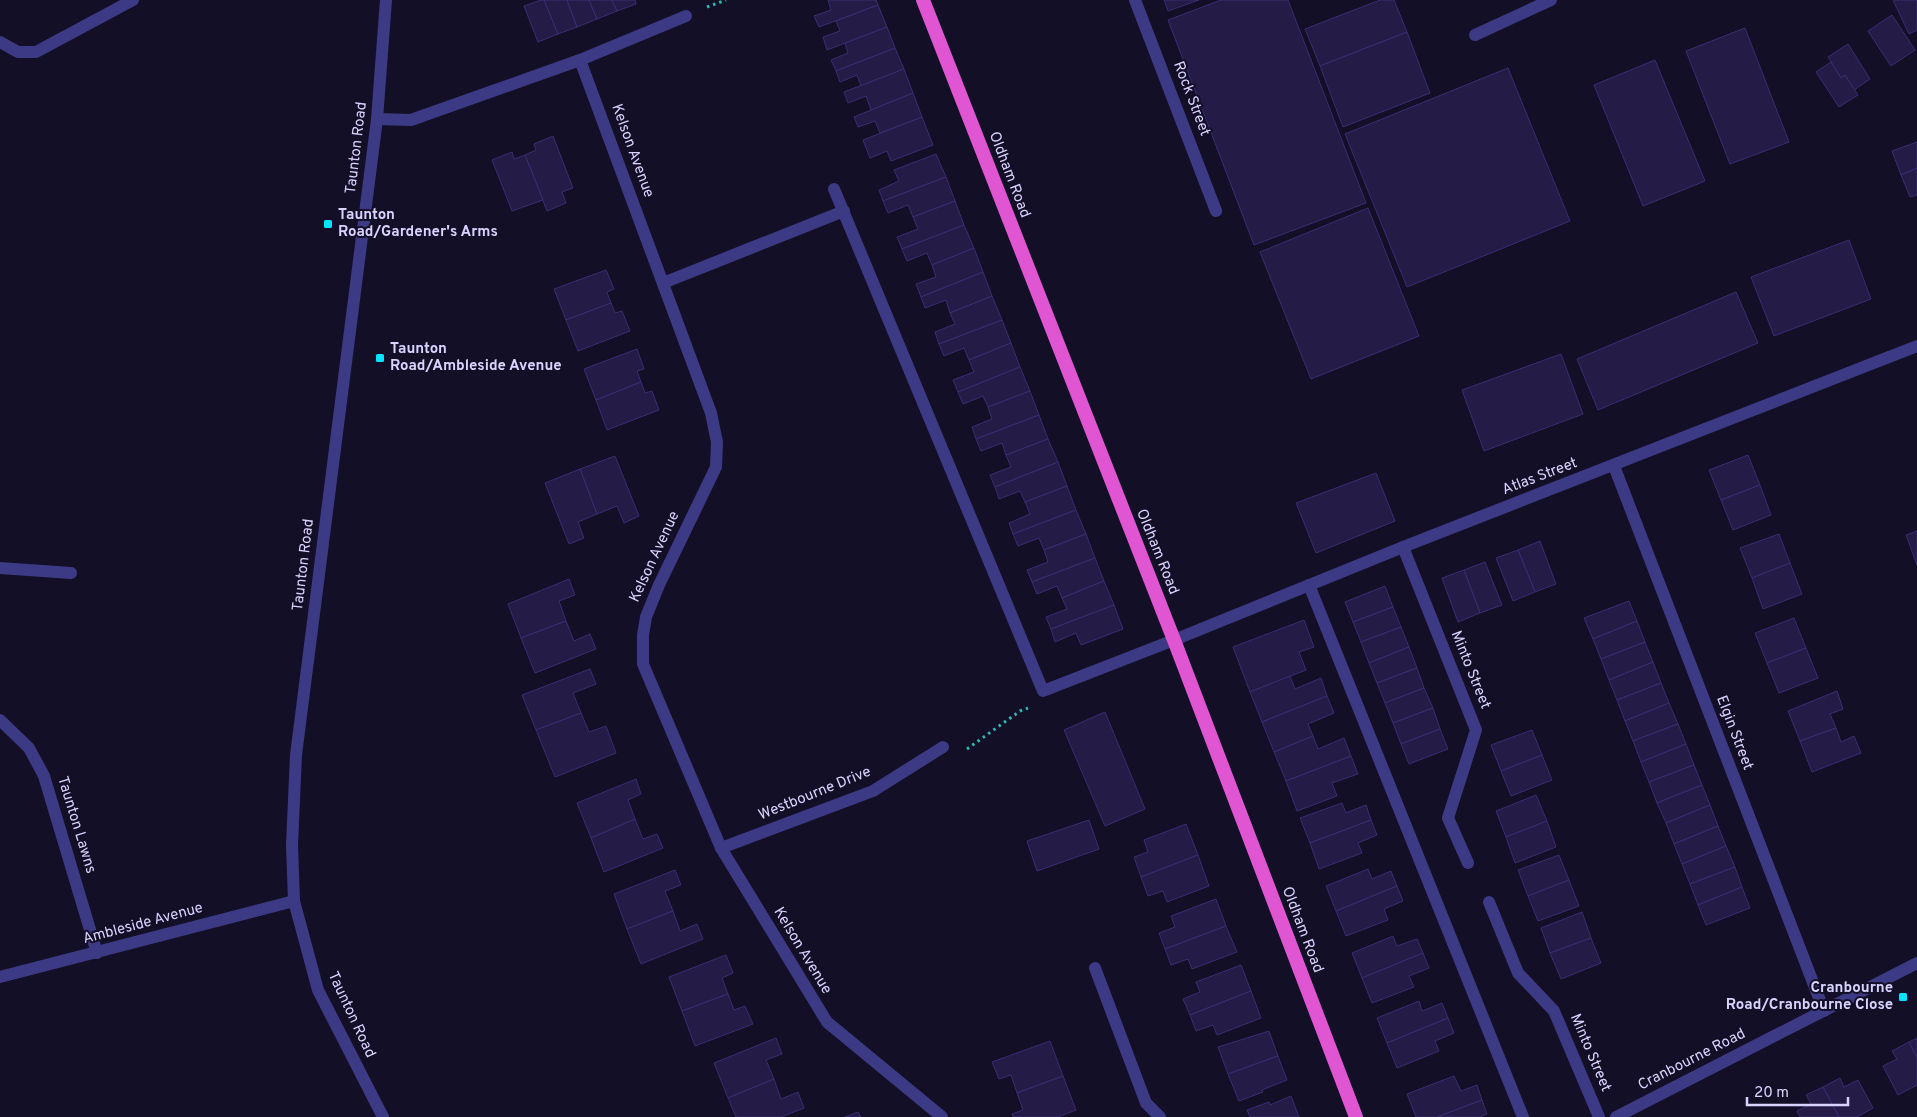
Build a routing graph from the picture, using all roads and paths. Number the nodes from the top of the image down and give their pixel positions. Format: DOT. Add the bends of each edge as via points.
graph roads {
  1 [pos="133,0"];
  2 [pos="386,0"];
  3 [pos="923,0"];
  4 [pos="1135,0"];
  5 [pos="1548,1"];
  6 [pos="686,16"];
  7 [pos="1475,35"];
  8 [pos="0,42"];
  9 [pos="580,60"];
  10 [pos="377,119"];
  11 [pos="834,189"];
  12 [pos="844,211"];
  13 [pos="1216,211"];
  14 [pos="663,283"];
  15 [pos="1917,346"];
  16 [pos="1614,466"];
  17 [pos="1403,547"];
  18 [pos="0,568"];
  19 [pos="71,573"];
  20 [pos="1309,585"];
  21 [pos="1174,640"];
  22 [pos="1043,691"];
  23 [pos="0,720"];
  24 [pos="944,747"];
  25 [pos="721,848"];
  26 [pos="1468,863"];
  27 [pos="294,901"];
  28 [pos="1489,902"];
  29 [pos="97,953"];
  30 [pos="1917,963"];
  31 [pos="1095,968"];
  32 [pos="0,977"];
  33 [pos="1824,1011"];
  34 [pos="1620,1116"];
  35 [pos="383,1117"];
  36 [pos="942,1117"];
  37 [pos="1160,1117"];
  38 [pos="1356,1117"];
  39 [pos="1522,1117"];
  40 [pos="1599,1117"];
  1 -- 8 [label="street" via="36,52 18,52"];
  2 -- 10 [label="street, Taunton Road"];
  3 -- 21 [label="highway, Oldham Road"];
  4 -- 13 [label="street, Rock Street"];
  5 -- 7 [label="street"];
  6 -- 9 [label="street"];
  9 -- 10 [label="street" via="411,120"];
  9 -- 14 [label="street, Kelson Avenue"];
  10 -- 27 [label="street, Taunton Road" via="296,755 292,845"];
  11 -- 12 [label="street"];
  12 -- 14 [label="street"];
  12 -- 22 [label="street"];
  14 -- 25 [label="street, Kelson Avenue" via="711,413 717,442 716,467 646,617 642,636 643,664"];
  15 -- 16 [label="street, Atlas Street"];
  16 -- 17 [label="street, Atlas Street"];
  16 -- 33 [label="street, Elgin Street"];
  17 -- 20 [label="street, Atlas Street"];
  17 -- 26 [label="street, Minto Street" via="1476,730 1448,818"];
  18 -- 19 [label="street"];
  20 -- 21 [label="street, Atlas Street"];
  20 -- 39 [label="street"];
  21 -- 22 [label="street, Atlas Street"];
  21 -- 38 [label="highway, Oldham Road"];
  22 -- 24 [label="path" via="1032,707 1020,711 965,751"];
  23 -- 29 [label="street, Taunton Lawns" via="29,748 44,776"];
  24 -- 25 [label="street, Westbourne Drive" via="873,791"];
  25 -- 36 [label="street, Kelson Avenue" via="827,1022"];
  27 -- 29 [label="street, Ambleside Avenue"];
  27 -- 35 [label="street, Taunton Road" via="318,990"];
  28 -- 40 [label="street, Minto Street" via="1518,973 1554,1011"];
  29 -- 32 [label="street, Ambleside Avenue"];
  30 -- 33 [label="street, Cranbourne Road"];
  31 -- 37 [label="street" via="1146,1103"];
  33 -- 34 [label="street, Cranbourne Road"];
}
